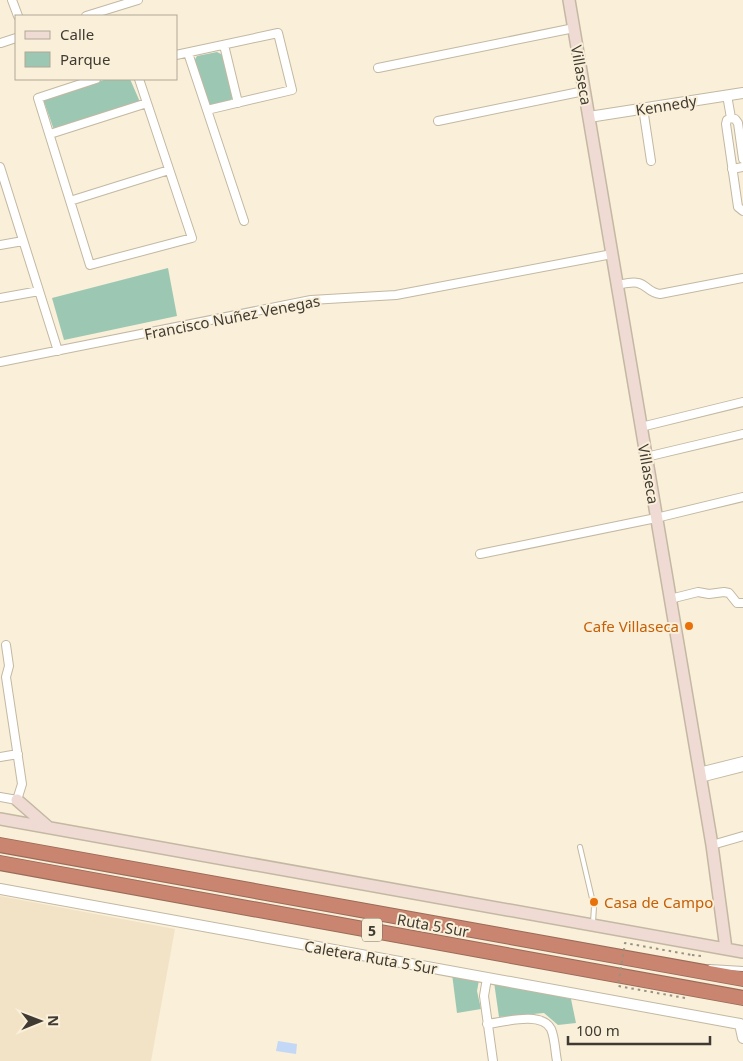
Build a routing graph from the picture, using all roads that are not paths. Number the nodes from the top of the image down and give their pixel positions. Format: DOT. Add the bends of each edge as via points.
graph roads {
  1 [pos="12,0"];
  2 [pos="138,0"];
  3 [pos="569,0"];
  4 [pos="18,15"];
  5 [pos="92,15"];
  6 [pos="574,28"];
  7 [pos="15,38"];
  8 [pos="1,43"];
  9 [pos="224,45"];
  10 [pos="188,53"];
  11 [pos="178,55"];
  12 [pos="378,68"];
  13 [pos="93,80"];
  14 [pos="139,80"];
  15 [pos="584,90"];
  16 [pos="743,93"];
  17 [pos="727,95"];
  18 [pos="147,103"];
  19 [pos="238,103"];
  20 [pos="643,108"];
  21 [pos="207,110"];
  22 [pos="589,117"];
  23 [pos="731,118"];
  24 [pos="438,121"];
  25 [pos="50,134"];
  26 [pos="743,159"];
  27 [pos="651,161"];
  28 [pos="0,167"];
  29 [pos="743,167"];
  30 [pos="732,169"];
  31 [pos="169,170"];
  32 [pos="2,181"];
  33 [pos="70,201"];
  34 [pos="743,211"];
  35 [pos="244,221"];
  36 [pos="23,241"];
  37 [pos="0,245"];
  38 [pos="612,254"];
  39 [pos="743,278"];
  40 [pos="617,285"];
  41 [pos="39,291"];
  42 [pos="0,298"];
  43 [pos="58,350"];
  44 [pos="0,362"];
  45 [pos="743,402"];
  46 [pos="641,426"];
  47 [pos="743,434"];
  48 [pos="646,457"];
  49 [pos="743,497"];
  50 [pos="656,518"];
  51 [pos="480,554"];
  52 [pos="670,598"];
  53 [pos="743,603"];
  54 [pos="6,645"];
  55 [pos="3,678"];
  56 [pos="18,754"];
  57 [pos="0,757"];
  58 [pos="743,761"];
  59 [pos="743,767"];
  60 [pos="700,775"];
  61 [pos="0,797"];
  62 [pos="16,800"];
  63 [pos="0,819"];
  64 [pos="49,828"];
  65 [pos="743,836"];
  66 [pos="0,845"];
  67 [pos="712,845"];
  68 [pos="580,847"];
  69 [pos="0,863"];
  70 [pos="0,890"];
  71 [pos="593,925"];
  72 [pos="726,949"];
  73 [pos="743,952"];
  74 [pos="674,966"];
  75 [pos="743,969"];
  76 [pos="487,978"];
  77 [pos="743,979"];
  78 [pos="743,998"];
  79 [pos="487,1024"];
  80 [pos="742,1024"];
  81 [pos="743,1038"];
  82 [pos="493,1061"];
  83 [pos="557,1061"];
  1 -- 4 [label="street"];
  2 -- 5 [label="street" via="115,11"];
  3 -- 6 [label="main road, Villaseca"];
  6 -- 12 [label="street"];
  6 -- 15 [label="main road, Villaseca"];
  7 -- 8 [label="street"];
  9 -- 10 [label="street"];
  9 -- 19 [label="street"];
  9 -- 19 [label="street" via="278,33 292,90"];
  10 -- 11 [label="street"];
  10 -- 21 [label="street"];
  13 -- 25 [label="street" via="38,98"];
  14 -- 18 [label="street"];
  15 -- 22 [label="main road, Villaseca"];
  15 -- 24 [label="street"];
  16 -- 17 [label="street, Kennedy"];
  17 -- 20 [label="street, Kennedy"];
  17 -- 23 [label="street"];
  18 -- 25 [label="street"];
  18 -- 31 [label="street"];
  19 -- 21 [label="street"];
  20 -- 22 [label="street, Kennedy"];
  20 -- 27 [label="street"];
  21 -- 35 [label="street"];
  22 -- 38 [label="main road, Villaseca"];
  23 -- 26 [label="street" via="738,123"];
  23 -- 30 [label="street" via="726,124"];
  25 -- 33 [label="street"];
  28 -- 32 [label="street"];
  29 -- 30 [label="street"];
  30 -- 34 [label="street" via="738,207"];
  31 -- 33 [label="street"];
  31 -- 33 [label="street" via="192,238 90,265"];
  32 -- 36 [label="street"];
  36 -- 37 [label="street"];
  36 -- 41 [label="street"];
  38 -- 40 [label="main road, Villaseca"];
  38 -- 43 [label="street, Francisco Nuñez Venegas" via="396,295 310,300"];
  39 -- 40 [label="street" via="660,294 636,282"];
  40 -- 46 [label="main road, Villaseca"];
  41 -- 42 [label="street"];
  41 -- 43 [label="street"];
  43 -- 44 [label="street, Francisco Nuñez Venegas"];
  45 -- 46 [label="street"];
  46 -- 48 [label="main road, Villaseca"];
  47 -- 48 [label="street"];
  48 -- 50 [label="main road, Villaseca"];
  49 -- 50 [label="street"];
  50 -- 51 [label="street"];
  50 -- 52 [label="main road, Villaseca"];
  52 -- 53 [label="street" via="698,592 724,592 737,603"];
  52 -- 60 [label="main road, Villaseca"];
  54 -- 55 [label="street" via="9,666"];
  55 -- 56 [label="street"];
  56 -- 57 [label="street"];
  56 -- 62 [label="street" via="22,784"];
  58 -- 60 [label="street"];
  59 -- 60 [label="street"];
  60 -- 67 [label="main road, Villaseca"];
  61 -- 62 [label="street"];
  62 -- 64 [label="main road"];
  63 -- 64 [label="main road"];
  64 -- 71 [label="main road"];
  65 -- 67 [label="street"];
  66 -- 74 [label="highway, Ruta 5 Sur / 5"];
  67 -- 72 [label="main road, Villaseca"];
  68 -- 71 [label="lane" via="594,907"];
  69 -- 78 [label="highway, Ruta 5 Sur / 5"];
  70 -- 76 [label="street, Caletera Ruta 5 Sur"];
  71 -- 72 [label="main road"];
  72 -- 73 [label="main road"];
  74 -- 75 [label="lane"];
  74 -- 77 [label="highway, Ruta 5 Sur / 5"];
  76 -- 79 [label="street" via="484,996"];
  76 -- 80 [label="street, Caletera Ruta 5 Sur"];
  79 -- 82 [label="street"];
  79 -- 83 [label="street" via="536,1018 544,1021 552,1032"];
  80 -- 81 [label="street"];
}
